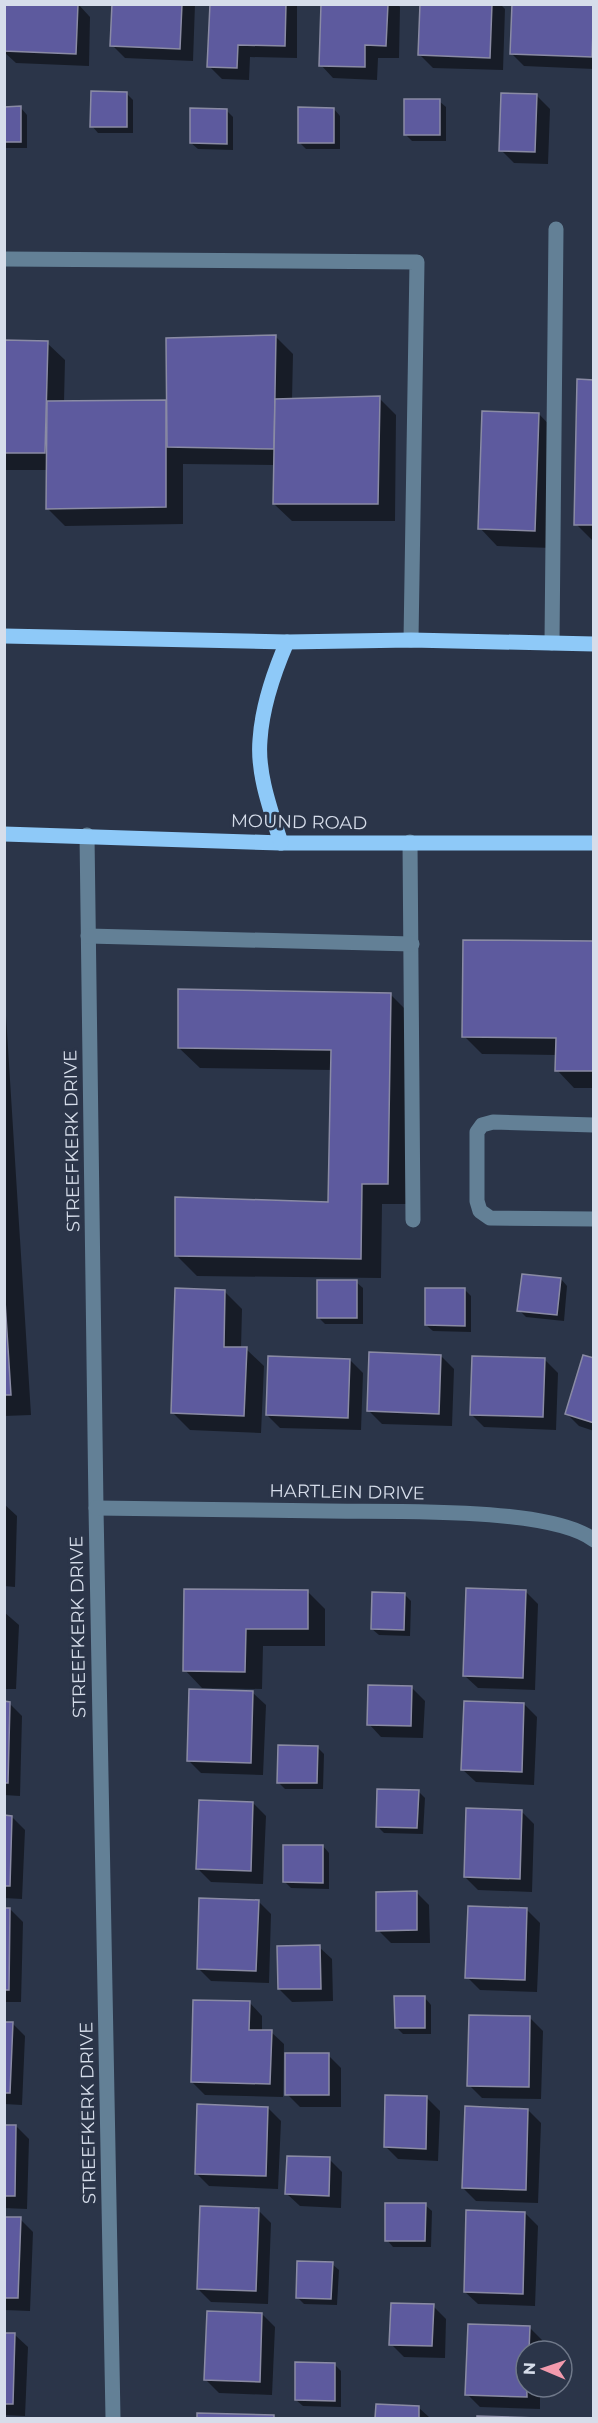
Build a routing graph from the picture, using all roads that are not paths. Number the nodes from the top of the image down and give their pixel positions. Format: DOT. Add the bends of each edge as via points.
graph roads {
  1 [pos="556,229"];
  2 [pos="4,259"];
  3 [pos="4,636"];
  4 [pos="411,640"];
  5 [pos="287,642"];
  6 [pos="552,643"];
  7 [pos="594,644"];
  8 [pos="4,834"];
  9 [pos="87,835"];
  10 [pos="410,842"];
  11 [pos="281,843"];
  12 [pos="594,843"];
  13 [pos="88,936"];
  14 [pos="412,944"];
  15 [pos="594,1125"];
  16 [pos="594,1219"];
  17 [pos="413,1220"];
  18 [pos="96,1508"];
  19 [pos="594,1540"];
  20 [pos="113,2418"];
  1 -- 6 [label="street"];
  2 -- 4 [label="street" via="417,262"];
  3 -- 5 [label="main road"];
  4 -- 5 [label="main road"];
  4 -- 6 [label="main road"];
  5 -- 11 [label="main road" via="273,674 260,741 267,798"];
  6 -- 7 [label="main road"];
  8 -- 9 [label="main road, MOUND ROAD"];
  9 -- 11 [label="main road, MOUND ROAD"];
  9 -- 13 [label="street, STREEFKERK DRIVE"];
  10 -- 11 [label="main road, MOUND ROAD"];
  10 -- 12 [label="main road, MOUND ROAD"];
  10 -- 14 [label="street"];
  13 -- 14 [label="street"];
  13 -- 18 [label="street, STREEFKERK DRIVE"];
  14 -- 17 [label="street"];
  15 -- 16 [label="street" via="493,1122 482,1125 477,1132 480,1211 490,1218"];
  18 -- 19 [label="street, HARTLEIN DRIVE" via="517,1518 562,1526"];
  18 -- 20 [label="street, STREEFKERK DRIVE"];
}
